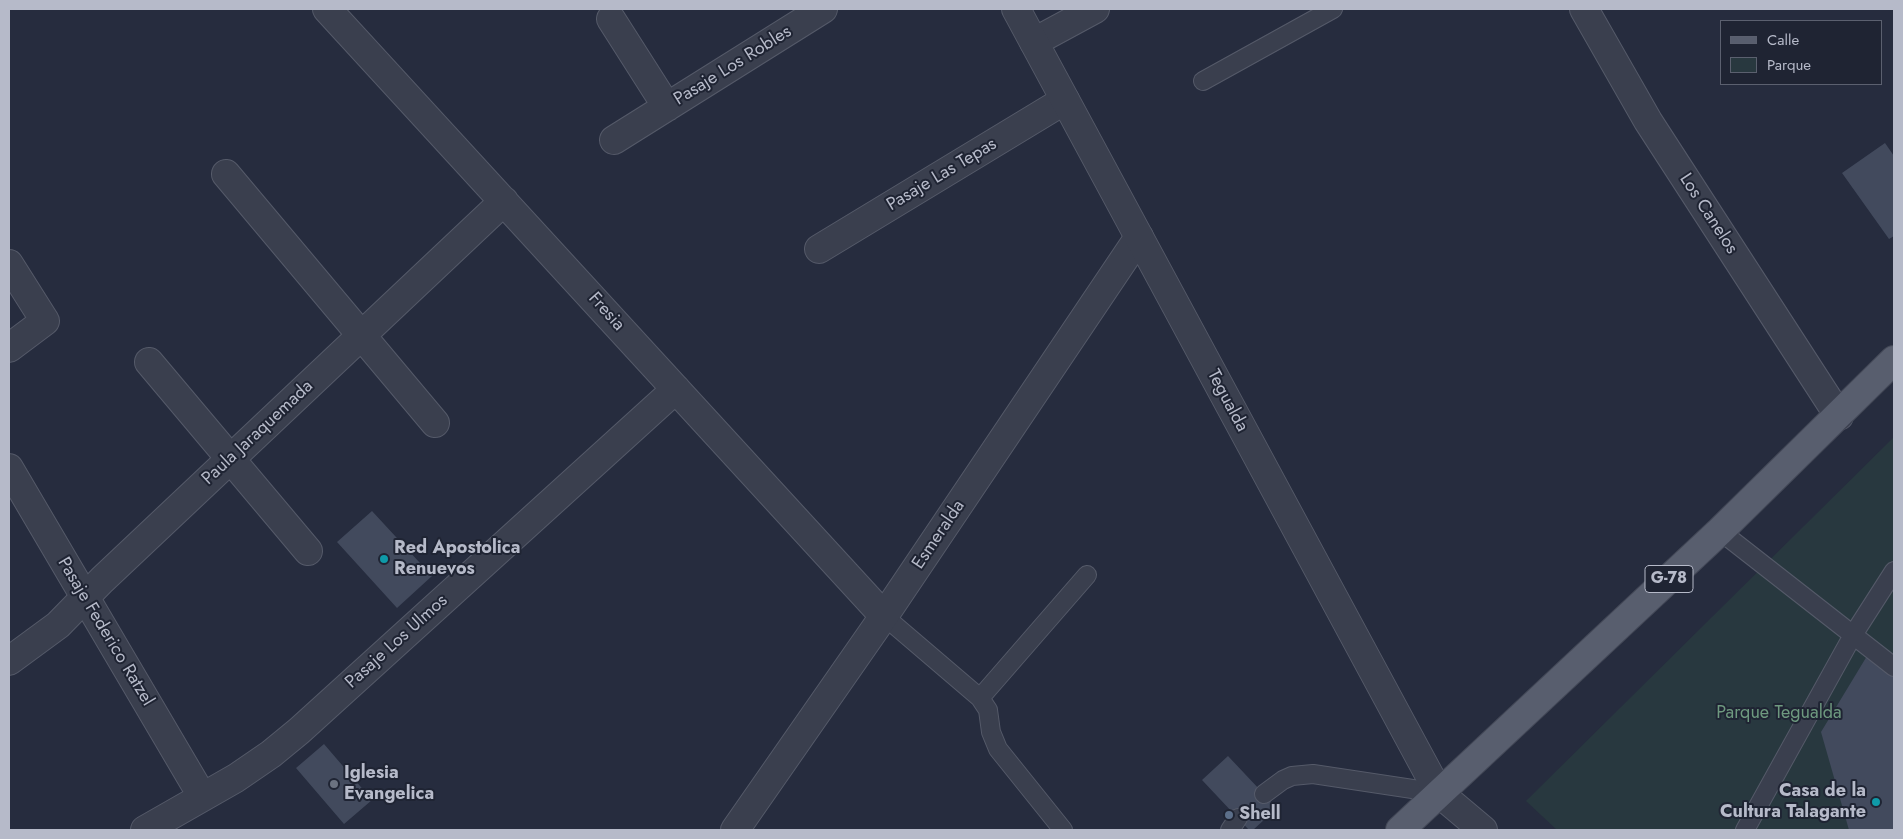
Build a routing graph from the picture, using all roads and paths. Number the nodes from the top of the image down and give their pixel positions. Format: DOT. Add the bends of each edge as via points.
graph roads {
  1 [pos="328,9"];
  2 [pos="823,9"];
  3 [pos="1016,9"];
  4 [pos="1095,9"];
  5 [pos="1333,9"];
  6 [pos="1584,9"];
  7 [pos="611,19"];
  8 [pos="1034,42"];
  9 [pos="1203,81"];
  10 [pos="1065,100"];
  11 [pos="667,107"];
  12 [pos="614,140"];
  13 [pos="226,174"];
  14 [pos="504,201"];
  15 [pos="1139,238"];
  16 [pos="819,249"];
  17 [pos="9,264"];
  18 [pos="361,335"];
  19 [pos="9,348"];
  20 [pos="1894,360"];
  21 [pos="149,362"];
  22 [pos="676,388"];
  23 [pos="1838,416"];
  24 [pos="435,423"];
  25 [pos="230,460"];
  26 [pos="9,468"];
  27 [pos="1720,531"];
  28 [pos="308,551"];
  29 [pos="1894,571"];
  30 [pos="1087,575"];
  31 [pos="84,599"];
  32 [pos="884,616"];
  33 [pos="1853,635"];
  34 [pos="9,661"];
  35 [pos="1894,667"];
  36 [pos="980,698"];
  37 [pos="1439,793"];
  38 [pos="1264,794"];
  39 [pos="202,796"];
  40 [pos="145,830"];
  41 [pos="736,830"];
  42 [pos="1063,830"];
  43 [pos="1400,830"];
  44 [pos="1484,830"];
  45 [pos="1745,830"];
  1 -- 14 [label="street, Fresia"];
  2 -- 11 [label="street, Pasaje Los Robles"];
  3 -- 8 [label="street, Tegualda"];
  4 -- 8 [label="street"];
  5 -- 9 [label="lane"];
  6 -- 23 [label="street, Los Canelos" via="1648,120"];
  7 -- 11 [label="street, Pasaje Los Robles"];
  8 -- 10 [label="street, Tegualda"];
  10 -- 15 [label="street, Tegualda"];
  10 -- 16 [label="street, Pasaje Las Tepas"];
  11 -- 12 [label="street, Pasaje Los Robles"];
  13 -- 18 [label="street"];
  14 -- 18 [label="street, Paula Jaraquemada"];
  14 -- 22 [label="street, Fresia"];
  15 -- 32 [label="street, Esmeralda"];
  15 -- 37 [label="street, Tegualda"];
  17 -- 19 [label="street" via="45,321"];
  18 -- 24 [label="street"];
  18 -- 25 [label="street, Paula Jaraquemada"];
  20 -- 23 [label="main road, G-78"];
  21 -- 25 [label="street"];
  22 -- 32 [label="street, Fresia"];
  22 -- 39 [label="street, Pasaje Los Ulmos" via="299,731 236,778"];
  23 -- 27 [label="main road, G-78"];
  25 -- 28 [label="street"];
  25 -- 31 [label="street, Paula Jaraquemada"];
  26 -- 31 [label="street, Pasaje Federico Ratzel"];
  27 -- 33 [label="lane"];
  27 -- 37 [label="main road, G-78"];
  29 -- 33 [label="lane"];
  30 -- 36 [label="lane"];
  31 -- 34 [label="street, Paula Jaraquemada" via="58,625"];
  31 -- 39 [label="street, Pasaje Federico Ratzel"];
  32 -- 36 [label="lane"];
  32 -- 41 [label="street, Esmeralda"];
  33 -- 35 [label="lane"];
  33 -- 45 [label="lane"];
  36 -- 42 [label="lane" via="988,710 991,732 998,749"];
  37 -- 38 [label="lane" via="1313,774 1292,776"];
  37 -- 43 [label="main road, G-78"];
  37 -- 44 [label="street"];
  39 -- 40 [label="street, Pasaje Los Ulmos"];
}
